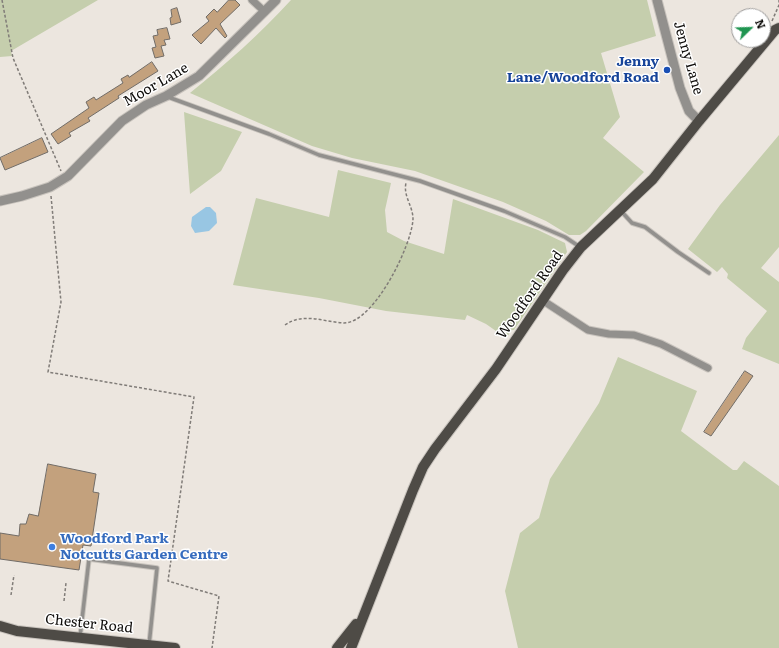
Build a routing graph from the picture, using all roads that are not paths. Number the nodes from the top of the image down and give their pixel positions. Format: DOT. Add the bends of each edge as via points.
graph roads {
  1 [pos="252,0"];
  2 [pos="276,0"];
  3 [pos="657,0"];
  4 [pos="265,12"];
  5 [pos="779,19"];
  6 [pos="776,30"];
  7 [pos="166,96"];
  8 [pos="699,121"];
  9 [pos="0,201"];
  10 [pos="621,211"];
  11 [pos="581,247"];
  12 [pos="709,273"];
  13 [pos="542,300"];
  14 [pos="708,368"];
  15 [pos="364,613"];
  16 [pos="0,626"];
  17 [pos="80,638"];
  18 [pos="149,644"];
  19 [pos="175,648"];
  20 [pos="338,648"];
  21 [pos="351,648"];
  1 -- 4 [label="street"];
  2 -- 4 [label="street, Moor Lane"];
  3 -- 8 [label="street, Jenny Lane" via="680,88 689,111"];
  4 -- 7 [label="street, Moor Lane" via="200,76"];
  5 -- 6 [label="main road, Woodford Road" via="776,22"];
  6 -- 8 [label="main road, Woodford Road"];
  7 -- 9 [label="street, Moor Lane" via="146,105 122,121 65,178 22,196"];
  7 -- 11 [label="lane" via="319,155 407,178 510,214 565,237"];
  8 -- 10 [label="main road, Woodford Road" via="653,179"];
  10 -- 11 [label="main road, Woodford Road"];
  10 -- 12 [label="lane" via="632,222 645,226"];
  11 -- 13 [label="main road, Woodford Road"];
  13 -- 14 [label="street" via="588,330 634,335 661,344"];
  13 -- 15 [label="main road, Woodford Road" via="423,467"];
  15 -- 20 [label="main road, Woodford Road"];
  15 -- 21 [label="main road, Woodford Road"];
  16 -- 17 [label="main road, Chester Road" via="17,631"];
  17 -- 18 [label="main road, Chester Road"];
  17 -- 18 [label="lane" via="89,559 157,568"];
  18 -- 19 [label="main road, Chester Road"];
}
